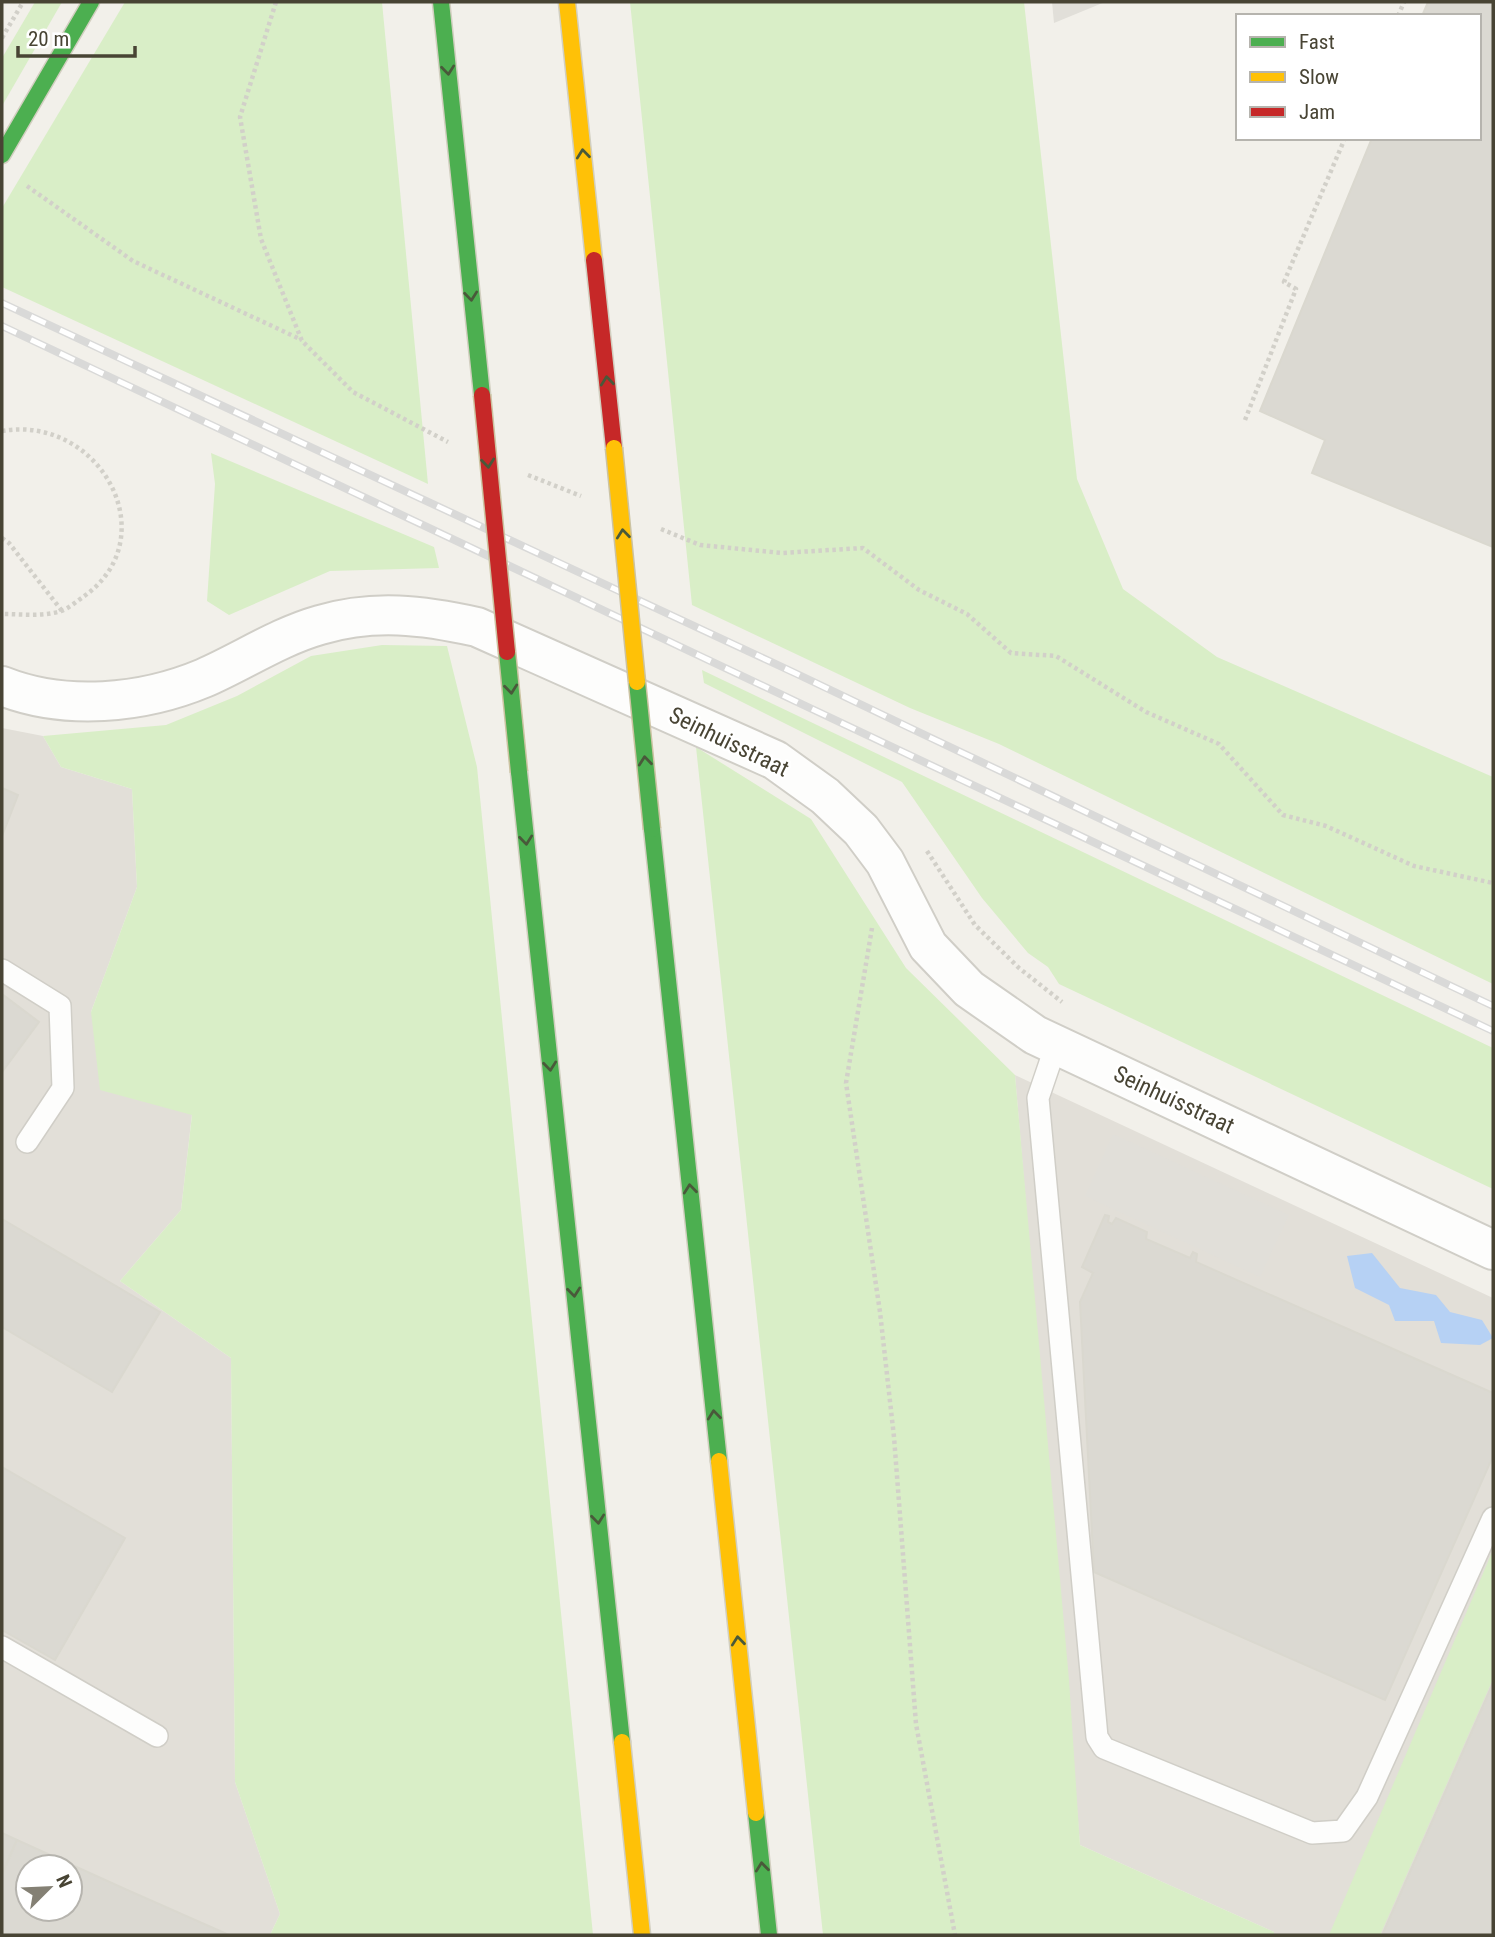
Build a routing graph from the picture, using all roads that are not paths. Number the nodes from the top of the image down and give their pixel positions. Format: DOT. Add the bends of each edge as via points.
graph roads {
  1 [pos="91,2"];
  2 [pos="440,2"];
  3 [pos="567,2"];
  4 [pos="2,155"];
  5 [pos="2,686"];
  6 [pos="2,970"];
  7 [pos="1056,1045"];
  8 [pos="27,1142"];
  9 [pos="1493,1250"];
  10 [pos="1493,1518"];
  11 [pos="2,1647"];
  12 [pos="157,1736"];
  13 [pos="642,1935"];
  14 [pos="769,1935"];
  1 -- 4 [label="main road"];
  2 -- 13 [label="main road, one-way, bridge"];
  14 -- 3 [label="main road, one-way, bridge"];
  5 -- 7 [label="street, Seinhuisstraat" via="23,695 95,702 151,696 320,624 377,614 425,615 477,627 775,760 861,830 885,862 928,946 969,989"];
  6 -- 8 [label="lane" via="60,1006 63,1088"];
  7 -- 9 [label="street, Seinhuisstraat"];
  7 -- 10 [label="lane" via="1038,1098 1097,1737 1104,1748 1312,1833 1343,1831 1367,1797"];
  11 -- 12 [label="lane"];
}
